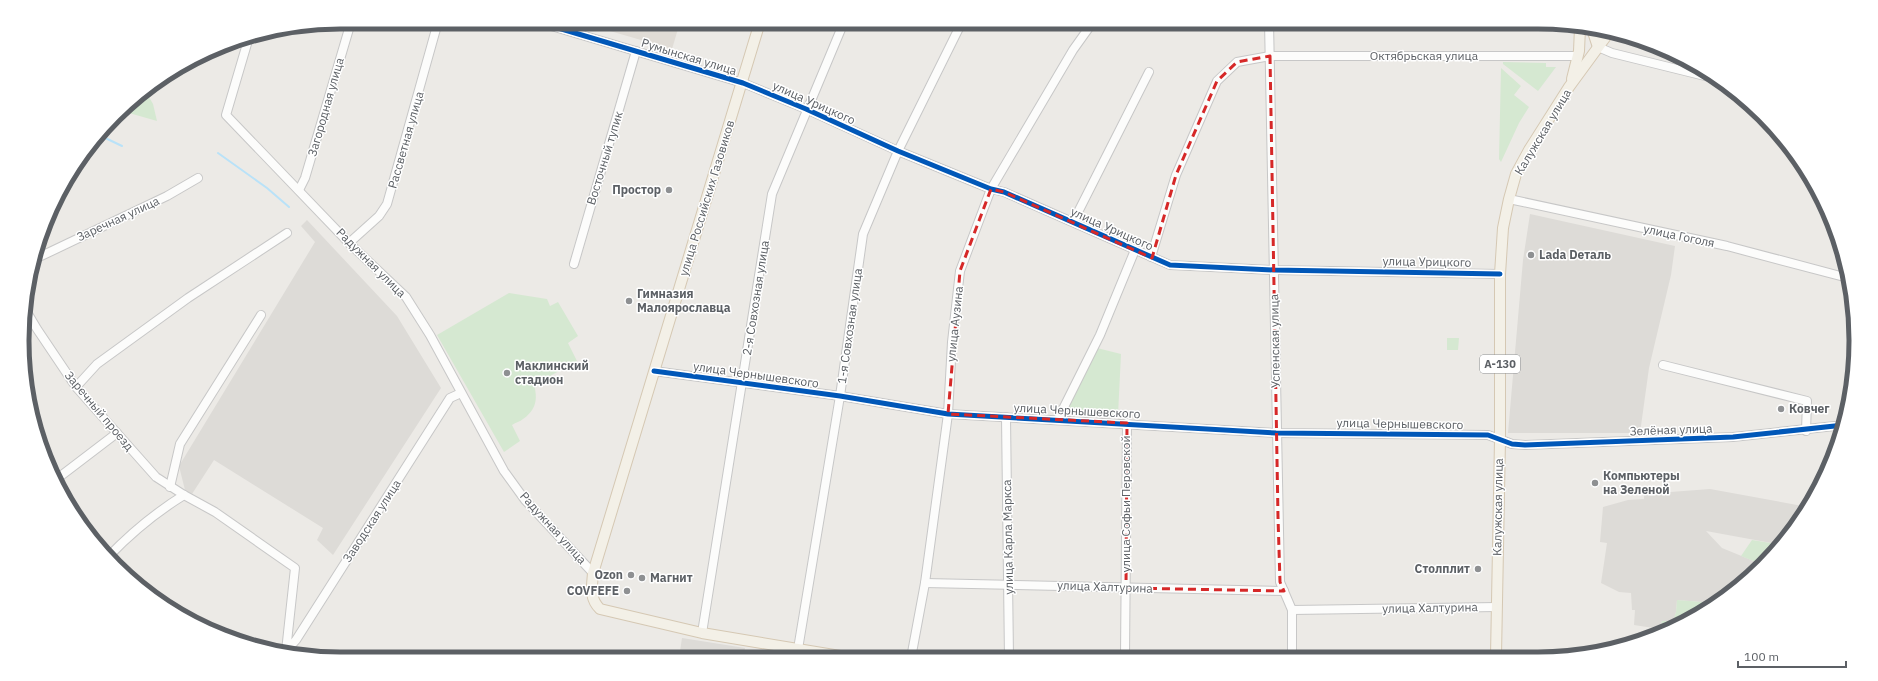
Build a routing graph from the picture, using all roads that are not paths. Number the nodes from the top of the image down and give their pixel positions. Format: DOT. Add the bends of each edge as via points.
graph roads {
  1 [pos="349,29"];
  2 [pos="436,29"];
  3 [pos="562,29"];
  4 [pos="758,29"];
  5 [pos="841,29"];
  6 [pos="959,29"];
  7 [pos="1088,29"];
  8 [pos="1269,29"];
  9 [pos="1580,32"];
  10 [pos="1594,34"];
  11 [pos="1606,37"];
  12 [pos="248,44"];
  13 [pos="1598,47"];
  14 [pos="636,51"];
  15 [pos="1270,56"];
  16 [pos="1578,56"];
  17 [pos="1149,72"];
  18 [pos="1700,75"];
  19 [pos="743,83"];
  20 [pos="1569,87"];
  21 [pos="806,109"];
  22 [pos="898,151"];
  23 [pos="198,178"];
  24 [pos="991,189"];
  25 [pos="299,190"];
  26 [pos="1509,198"];
  27 [pos="1073,222"];
  28 [pos="287,233"];
  29 [pos="349,243"];
  30 [pos="1134,250"];
  31 [pos="41,256"];
  32 [pos="1151,257"];
  33 [pos="574,264"];
  34 [pos="1274,270"];
  35 [pos="1500,274"];
  36 [pos="1842,276"];
  37 [pos="261,315"];
  38 [pos="30,318"];
  39 [pos="1663,365"];
  40 [pos="654,371"];
  41 [pos="742,384"];
  42 [pos="76,387"];
  43 [pos="461,393"];
  44 [pos="840,396"];
  45 [pos="948,414"];
  46 [pos="1006,417"];
  47 [pos="1058,419"];
  48 [pos="1127,423"];
  49 [pos="1836,426"];
  50 [pos="1806,431"];
  51 [pos="117,433"];
  52 [pos="1276,433"];
  53 [pos="1500,440"];
  54 [pos="60,476"];
  55 [pos="170,487"];
  56 [pos="184,495"];
  57 [pos="112,553"];
  58 [pos="594,573"];
  59 [pos="925,583"];
  60 [pos="1008,584"];
  61 [pos="1126,588"];
  62 [pos="1284,591"];
  63 [pos="1497,607"];
  64 [pos="1292,610"];
  65 [pos="702,632"];
  66 [pos="286,647"];
  67 [pos="290,647"];
  68 [pos="798,649"];
  69 [pos="816,652"];
  70 [pos="912,652"];
  71 [pos="1009,652"];
  72 [pos="1125,652"];
  73 [pos="1292,652"];
  74 [pos="1496,652"];
  1 -- 25 [label="street, Загородная улица" via="305,178"];
  2 -- 29 [label="street, Рассветная улица" via="387,204 379,216"];
  3 -- 14 [label="street, Румынская улица"];
  4 -- 19 [label="main road, улица Российских Газовиков"];
  5 -- 21 [label="street, 2-я Совхозная улица"];
  6 -- 22 [label="street, 1-я Совхозная улица"];
  7 -- 24 [label="street, улица Аузина"];
  8 -- 15 [label="street, Успенская улица"];
  9 -- 16 [label="main road"];
  10 -- 13 [label="main road"];
  11 -- 13 [label="main road, А-130"];
  12 -- 25 [label="street, Радужная улица" via="226,115"];
  13 -- 18 [label="street" via="1612,53"];
  13 -- 20 [label="main road, Калужская улица / А-130"];
  14 -- 19 [label="street, Румынская улица"];
  14 -- 33 [label="street, Восточный тупик"];
  15 -- 16 [label="street, Октябрьская улица"];
  15 -- 32 [label="street" via="1237,62 1217,81 1176,175"];
  15 -- 34 [label="street, Успенская улица"];
  16 -- 20 [label="main road"];
  17 -- 27 [label="street"];
  19 -- 21 [label="street, улица Урицкого"];
  19 -- 40 [label="main road, улица Российских Газовиков"];
  20 -- 26 [label="main road, Калужская улица / А-130" via="1516,174"];
  21 -- 22 [label="street, улица Урицкого"];
  21 -- 41 [label="street, 2-я Совхозная улица" via="772,194"];
  22 -- 24 [label="street, улица Урицкого"];
  22 -- 44 [label="street, 1-я Совхозная улица" via="863,234"];
  23 -- 31 [label="street, Заречная улица" via="167,196"];
  24 -- 27 [label="street, улица Урицкого" via="1004,192"];
  24 -- 45 [label="street, улица Аузина" via="960,271 952,342"];
  25 -- 29 [label="street, Радужная улица"];
  26 -- 35 [label="main road, Калужская улица / А-130" via="1503,228"];
  26 -- 36 [label="street, улица Гоголя" via="1727,246"];
  27 -- 30 [label="street, улица Урицкого"];
  28 -- 42 [label="street" via="188,298 97,364"];
  29 -- 43 [label="street, Радужная улица" via="406,298 430,335"];
  30 -- 32 [label="street, улица Урицкого"];
  30 -- 47 [label="street" via="1100,335"];
  32 -- 34 [label="street, улица Урицкого" via="1170,265"];
  34 -- 35 [label="street, улица Урицкого"];
  34 -- 52 [label="street, Успенская улица"];
  35 -- 53 [label="main road, Калужская улица / А-130"];
  37 -- 55 [label="street" via="180,444"];
  38 -- 42 [label="street, Заречный проезд"];
  39 -- 50 [label="street" via="1807,401"];
  40 -- 41 [label="street, улица Чернышевского"];
  40 -- 58 [label="main road, улица Российских Газовиков"];
  41 -- 44 [label="street, улица Чернышевского"];
  41 -- 65 [label="street, 2-я Совхозная улица"];
  42 -- 51 [label="street, Заречный проезд"];
  43 -- 58 [label="street, Радужная улица" via="504,471 524,500"];
  43 -- 67 [label="street, Заводская улица" via="450,398"];
  44 -- 45 [label="street, улица Чернышевского"];
  44 -- 68 [label="street, 1-я Совхозная улица"];
  45 -- 46 [label="street, улица Чернышевского"];
  45 -- 59 [label="street, улица Аузина"];
  46 -- 47 [label="street, улица Чернышевского"];
  46 -- 60 [label="street, улица Карла Маркса"];
  47 -- 48 [label="street, улица Чернышевского"];
  48 -- 52 [label="street, улица Чернышевского"];
  48 -- 61 [label="street, улица Софьи Перовской"];
  49 -- 50 [label="street, Зелёная улица"];
  50 -- 53 [label="street, Зелёная улица" via="1733,437 1525,445"];
  51 -- 54 [label="street"];
  51 -- 55 [label="street, Заречный проезд" via="156,477"];
  52 -- 53 [label="street, улица Чернышевского" via="1488,435"];
  52 -- 62 [label="street, Успенская улица" via="1280,582"];
  53 -- 63 [label="main road, Калужская улица / А-130"];
  55 -- 56 [label="street, Заречный проезд"];
  56 -- 57 [label="street" via="157,512"];
  56 -- 66 [label="street, Заречный проезд" via="215,512 294,568"];
  58 -- 65 [label="main road, улица Российских Газовиков" via="591,592 595,605 600,609"];
  59 -- 60 [label="street, улица Халтурина"];
  59 -- 70 [label="street, улица Аузина"];
  60 -- 61 [label="street, улица Халтурина"];
  60 -- 71 [label="street, улица Карла Маркса"];
  61 -- 62 [label="street, улица Халтурина"];
  61 -- 72 [label="street, улица Софьи Перовской"];
  62 -- 64 [label="street, Успенская улица"];
  63 -- 64 [label="street, улица Халтурина"];
  63 -- 74 [label="main road, Калужская улица / А-130"];
  64 -- 73 [label="street, Успенская улица"];
  65 -- 68 [label="main road"];
  68 -- 69 [label="main road"];
}
